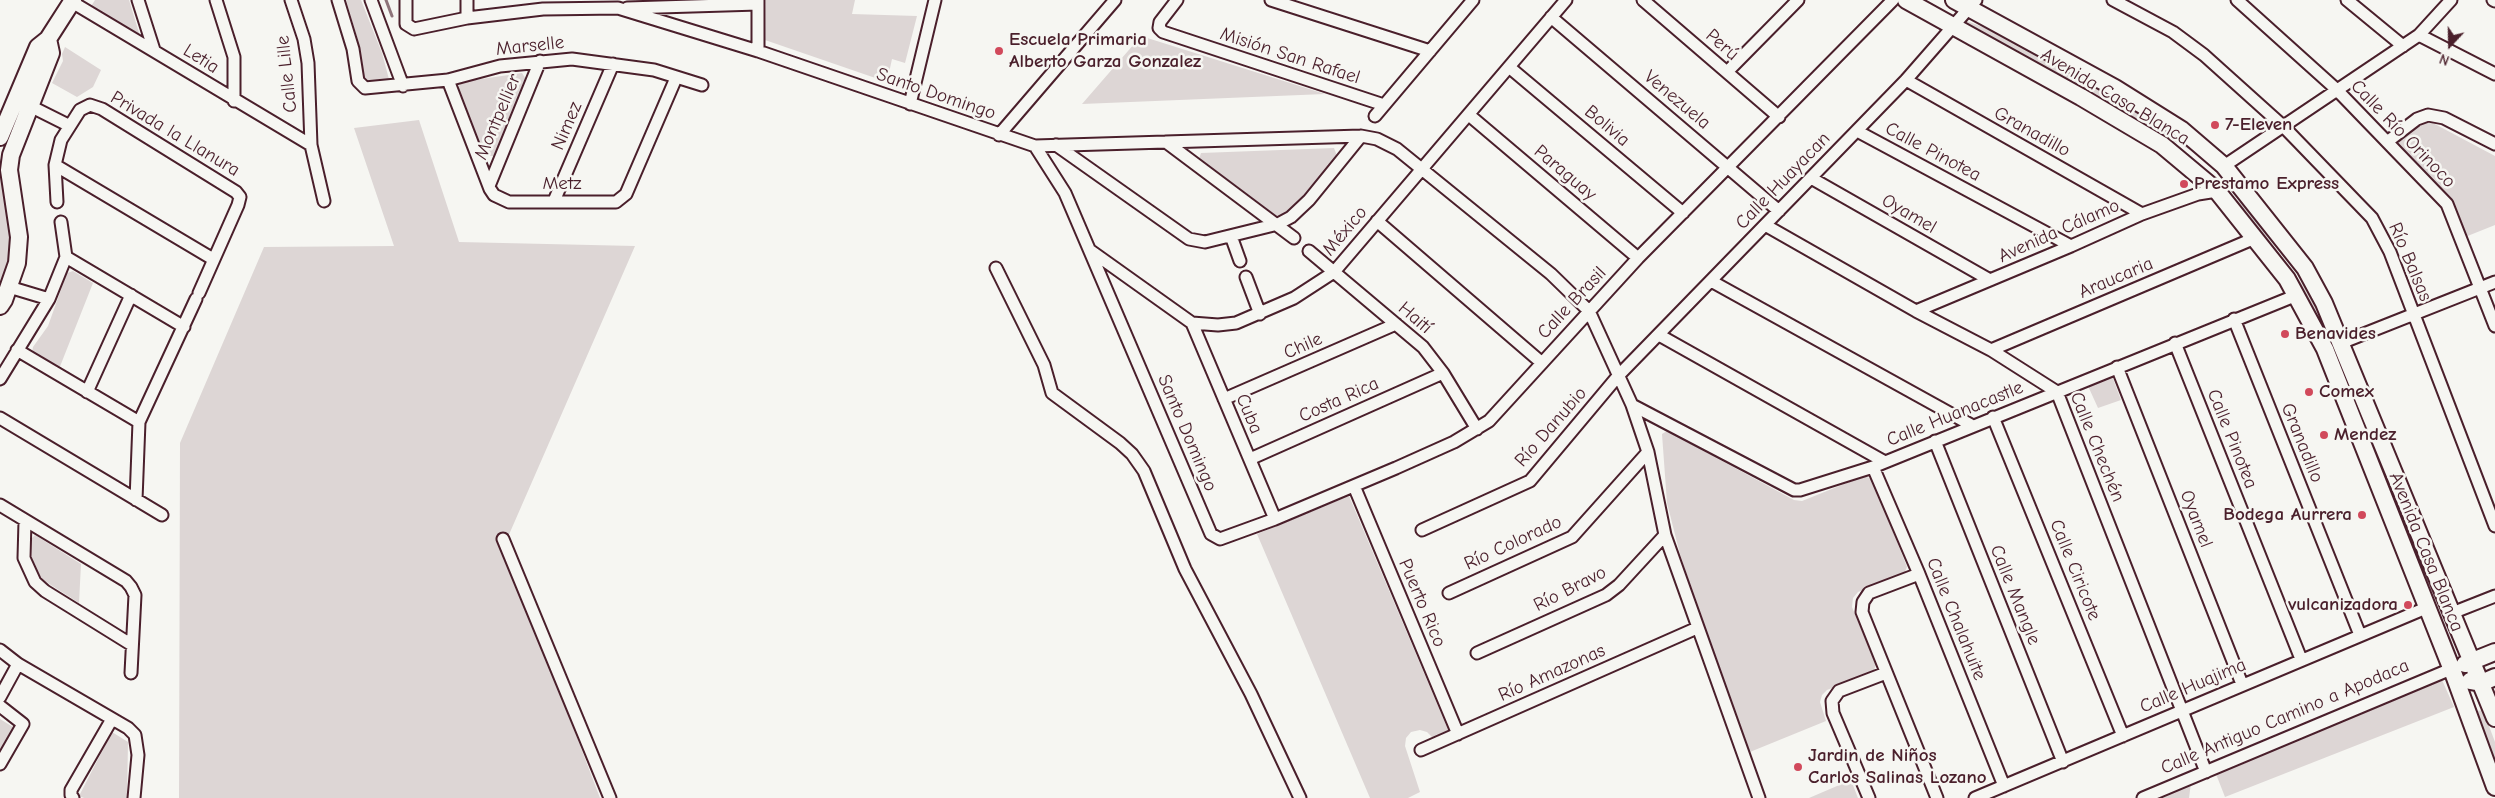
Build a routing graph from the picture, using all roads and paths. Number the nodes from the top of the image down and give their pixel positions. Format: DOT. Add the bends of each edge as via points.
graph roads {
  1 [pos="138,0"];
  2 [pos="216,0"];
  3 [pos="291,0"];
  4 [pos="338,0"];
  5 [pos="371,0"];
  6 [pos="406,0"];
  7 [pos="468,0"];
  8 [pos="935,0"];
  9 [pos="1114,0"];
  10 [pos="1177,0"];
  11 [pos="1271,0"];
  12 [pos="1474,0"];
  13 [pos="1566,0"];
  14 [pos="1643,0"];
  15 [pos="1798,0"];
  16 [pos="1894,0"];
  17 [pos="1906,0"];
  18 [pos="1954,0"];
  19 [pos="2113,0"];
  20 [pos="2237,0"];
  21 [pos="2347,0"];
  22 [pos="2451,0"];
  23 [pos="72,1"];
  24 [pos="758,2"];
  25 [pos="1973,4"];
  26 [pos="618,8"];
  27 [pos="1551,17"];
  28 [pos="467,18"];
  29 [pos="1953,26"];
  30 [pos="2419,35"];
  31 [pos="2403,46"];
  32 [pos="154,50"];
  33 [pos="758,51"];
  34 [pos="1430,51"];
  35 [pos="540,61"];
  36 [pos="613,64"];
  37 [pos="1509,67"];
  38 [pos="1727,72"];
  39 [pos="2495,74"];
  40 [pos="676,78"];
  41 [pos="448,80"];
  42 [pos="1906,80"];
  43 [pos="702,85"];
  44 [pos="403,86"];
  45 [pos="2336,89"];
  46 [pos="234,101"];
  47 [pos="22,103"];
  48 [pos="910,104"];
  49 [pos="1384,105"];
  50 [pos="1469,115"];
  51 [pos="1375,116"];
  52 [pos="1779,117"];
  53 [pos="68,125"];
  54 [pos="2283,126"];
  55 [pos="1857,131"];
  56 [pos="999,135"];
  57 [pos="1361,136"];
  58 [pos="0,137"];
  59 [pos="1166,142"];
  60 [pos="2387,142"];
  61 [pos="2495,144"];
  62 [pos="311,145"];
  63 [pos="1056,145"];
  64 [pos="1035,146"];
  65 [pos="5,154"];
  66 [pos="2184,162"];
  67 [pos="55,164"];
  68 [pos="2224,166"];
  69 [pos="1730,167"];
  70 [pos="1421,169"];
  71 [pos="1811,178"];
  72 [pos="489,186"];
  73 [pos="2217,191"];
  74 [pos="2250,197"];
  75 [pos="324,201"];
  76 [pos="554,201"];
  77 [pos="57,202"];
  78 [pos="1779,211"];
  79 [pos="1683,213"];
  80 [pos="2142,214"];
  81 [pos="1377,221"];
  82 [pos="61,222"];
  83 [pos="1278,224"];
  84 [pos="1766,225"];
  85 [pos="1231,236"];
  86 [pos="1294,238"];
  87 [pos="2255,238"];
  88 [pos="2071,246"];
  89 [pos="1090,250"];
  90 [pos="1309,251"];
  91 [pos="66,257"];
  92 [pos="1638,258"];
  93 [pos="212,259"];
  94 [pos="1240,261"];
  95 [pos="996,268"];
  96 [pos="1334,272"];
  97 [pos="1246,277"];
  98 [pos="1990,280"];
  99 [pos="1711,281"];
  100 [pos="2495,282"];
  101 [pos="9,288"];
  102 [pos="2480,288"];
  103 [pos="131,295"];
  104 [pos="2297,295"];
  105 [pos="49,299"];
  106 [pos="2324,303"];
  107 [pos="0,306"];
  108 [pos="1916,311"];
  109 [pos="2306,311"];
  110 [pos="1589,312"];
  111 [pos="1260,314"];
  112 [pos="2413,314"];
  113 [pos="2234,319"];
  114 [pos="1192,323"];
  115 [pos="1396,324"];
  116 [pos="2495,326"];
  117 [pos="184,327"];
  118 [pos="1658,335"];
  119 [pos="2175,343"];
  120 [pos="2341,343"];
  121 [pos="17,350"];
  122 [pos="1991,350"];
  123 [pos="1542,363"];
  124 [pos="2117,367"];
  125 [pos="1443,373"];
  126 [pos="1618,376"];
  127 [pos="0,379"];
  128 [pos="87,392"];
  129 [pos="2057,392"];
  130 [pos="1224,399"];
  131 [pos="1632,405"];
  132 [pos="1993,417"];
  133 [pos="0,418"];
  134 [pos="139,422"];
  135 [pos="1974,426"];
  136 [pos="1477,429"];
  137 [pos="1935,441"];
  138 [pos="1648,452"];
  139 [pos="1250,458"];
  140 [pos="1885,462"];
  141 [pos="1873,467"];
  142 [pos="1354,486"];
  143 [pos="136,500"];
  144 [pos="0,505"];
  145 [pos="162,516"];
  146 [pos="1274,519"];
  147 [pos="25,521"];
  148 [pos="2495,526"];
  149 [pos="1422,530"];
  150 [pos="1665,535"];
  151 [pos="503,539"];
  152 [pos="1217,539"];
  153 [pos="1919,574"];
  154 [pos="1449,593"];
  155 [pos="2495,596"];
  156 [pos="2426,608"];
  157 [pos="2452,613"];
  158 [pos="1697,628"];
  159 [pos="2360,635"];
  160 [pos="132,645"];
  161 [pos="0,650"];
  162 [pos="2495,652"];
  163 [pos="1477,653"];
  164 [pos="2301,659"];
  165 [pos="2473,661"];
  166 [pos="18,664"];
  167 [pos="2449,672"];
  168 [pos="131,673"];
  169 [pos="1886,673"];
  170 [pos="2483,680"];
  171 [pos="2242,684"];
  172 [pos="0,697"];
  173 [pos="0,706"];
  174 [pos="2182,709"];
  175 [pos="2468,713"];
  176 [pos="2495,718"];
  177 [pos="112,719"];
  178 [pos="1458,734"];
  179 [pos="2123,736"];
  180 [pos="1421,750"];
  181 [pos="2062,762"];
  182 [pos="0,764"];
  183 [pos="2206,772"];
  184 [pos="2004,786"];
  185 [pos="2495,787"];
  186 [pos="73,798"];
  187 [pos="134,798"];
  188 [pos="610,798"];
  189 [pos="1300,798"];
  190 [pos="1759,798"];
  191 [pos="1869,798"];
  192 [pos="1937,798"];
  193 [pos="1974,798"];
  194 [pos="2143,798"];
  1 -- 32 [label="street"];
  2 -- 46 [label="street" via="234,57"];
  3 -- 62 [label="street, Calle Lille" via="308,63"];
  4 -- 44 [label="street, Marselle" via="354,49 358,81 362,86"];
  5 -- 44 [label="street"];
  6 -- 28 [label="street, Santo Domingo" via="406,24 414,29"];
  7 -- 28 [label="street"];
  8 -- 48 [label="street"];
  9 -- 56 [label="street"];
  10 -- 49 [label="street, Misión San Rafael" via="1160,22 1158,28 1164,32"];
  11 -- 34 [label="street"];
  12 -- 34 [label="street"];
  13 -- 27 [label="street, México"];
  14 -- 38 [label="street, Perú"];
  15 -- 38 [label="street"];
  16 -- 52 [label="street, Calle Brasil"];
  17 -- 29 [label="street, Avenida Casa Blanca"];
  18 -- 25 [label="street, Avenida Casa Blanca"];
  19 -- 54 [label="street, Río Balsas" via="2173,32 2204,55"];
  20 -- 45 [label="street, Calle Río Orinoco"];
  21 -- 31 [label="street"];
  22 -- 30 [label="street"];
  23 -- 32 [label="street, Letia"];
  23 -- 47 [label="street" via="48,39 38,47"];
  24 -- 26 [label="street"];
  24 -- 33 [label="street"];
  25 -- 29 [label="street, Calle Huayacan"];
  25 -- 68 [label="street, Avenida Casa Blanca" via="2157,113"];
  26 -- 28 [label="street, Santo Domingo" via="550,8"];
  26 -- 33 [label="street, Santo Domingo"];
  27 -- 37 [label="street, México"];
  27 -- 69 [label="street, Venezuela"];
  29 -- 42 [label="street, Calle Huayacan"];
  29 -- 66 [label="street, Avenida Casa Blanca" via="2135,128"];
  30 -- 31 [label="street"];
  30 -- 39 [label="street"];
  31 -- 45 [label="street"];
  32 -- 46 [label="street, Letia"];
  33 -- 48 [label="street, Santo Domingo"];
  34 -- 49 [label="street"];
  35 -- 36 [label="street, Marselle" via="572,59"];
  35 -- 41 [label="street, Marselle" via="500,66"];
  35 -- 72 [label="street, Montpellier"];
  36 -- 40 [label="street, Marselle" via="654,70"];
  36 -- 76 [label="street, Nimez"];
  37 -- 50 [label="street, México"];
  37 -- 79 [label="street, Bolivia"];
  38 -- 52 [label="street, Perú"];
  40 -- 43 [label="street, Marselle"];
  40 -- 76 [label="street, Metz" via="624,197 616,202"];
  41 -- 44 [label="street, Marselle"];
  41 -- 72 [label="street"];
  42 -- 55 [label="street, Calle Huayacan"];
  42 -- 80 [label="street, Granadillo"];
  45 -- 54 [label="street"];
  45 -- 60 [label="street, Calle Río Orinoco"];
  46 -- 62 [label="street, Letia"];
  47 -- 53 [label="street"];
  47 -- 58 [label="street"];
  47 -- 65 [label="street"];
  48 -- 56 [label="street, Santo Domingo"];
  49 -- 51 [label="street"];
  50 -- 70 [label="street, México"];
  50 -- 92 [label="street, Paraguay"];
  52 -- 69 [label="street, Calle Brasil"];
  53 -- 67 [label="street, Privada la Llanura"];
  53 -- 93 [label="street, Privada la Llanura" via="84,106 97,106 238,194 238,205"];
  54 -- 68 [label="street"];
  54 -- 112 [label="street, Río Balsas" via="2372,218 2390,252"];
  55 -- 71 [label="street, Calle Huayacan"];
  55 -- 88 [label="street, Calle Pinotea"];
  56 -- 64 [label="street, Santo Domingo"];
  57 -- 59 [label="street"];
  57 -- 70 [label="street" via="1388,143"];
  57 -- 83 [label="street" via="1309,200"];
  59 -- 63 [label="street"];
  59 -- 83 [label="street"];
  60 -- 61 [label="street" via="2417,119 2428,115 2444,118"];
  60 -- 102 [label="street, Calle Río Orinoco" via="2447,204"];
  62 -- 75 [label="street, Calle Lille"];
  63 -- 64 [label="street"];
  63 -- 85 [label="street" via="1189,239 1205,242"];
  64 -- 89 [label="street, Santo Domingo" via="1061,186"];
  65 -- 101 [label="street" via="19,237 17,263"];
  66 -- 68 [label="street"];
  66 -- 73 [label="street, Avenida Casa Blanca"];
  67 -- 77 [label="street, Privada la Llanura"];
  67 -- 93 [label="street"];
  68 -- 73 [label="street"];
  68 -- 74 [label="street, Avenida Casa Blanca"];
  69 -- 78 [label="street, Venezuela"];
  69 -- 79 [label="street, Calle Brasil"];
  70 -- 81 [label="street, México"];
  70 -- 110 [label="street" via="1551,274"];
  71 -- 78 [label="street, Calle Huayacan"];
  71 -- 98 [label="street, Oyamel"];
  72 -- 76 [label="street, Metz" via="491,192 503,200"];
  73 -- 74 [label="street"];
  73 -- 80 [label="street, Avenida Cálamo" via="2198,194"];
  73 -- 87 [label="street, Avenida Casa Blanca"];
  74 -- 106 [label="street, Avenida Casa Blanca" via="2305,268"];
  78 -- 84 [label="street, Calle Huayacan"];
  79 -- 92 [label="street, Calle Brasil"];
  80 -- 88 [label="street, Avenida Cálamo"];
  81 -- 96 [label="street, México"];
  81 -- 123 [label="street"];
  82 -- 91 [label="street"];
  83 -- 85 [label="street"];
  83 -- 86 [label="street"];
  84 -- 99 [label="street, Calle Huayacan"];
  84 -- 108 [label="street, Calle Chechén"];
  85 -- 94 [label="street"];
  87 -- 104 [label="street, Avenida Casa Blanca"];
  87 -- 122 [label="street, Araucaria"];
  88 -- 98 [label="street, Avenida Cálamo"];
  89 -- 114 [label="street"];
  89 -- 152 [label="street, Santo Domingo" via="1211,534"];
  90 -- 96 [label="street, Haití"];
  91 -- 103 [label="street"];
  91 -- 105 [label="street"];
  92 -- 110 [label="street, Calle Brasil"];
  93 -- 117 [label="street"];
  95 -- 189 [label="street" via="1044,365 1052,393 1120,443 1144,471 1185,570 1251,694"];
  96 -- 111 [label="street, México" via="1305,292"];
  96 -- 115 [label="street, Haití"];
  97 -- 111 [label="street"];
  98 -- 108 [label="street, Avenida Cálamo"];
  99 -- 118 [label="street, Calle Huayacan"];
  99 -- 135 [label="street"];
  100 -- 102 [label="street"];
  101 -- 105 [label="street"];
  101 -- 107 [label="street"];
  102 -- 112 [label="street"];
  102 -- 116 [label="street, Calle Río Orinoco"];
  103 -- 117 [label="street"];
  103 -- 128 [label="street"];
  104 -- 109 [label="street, Avenida Casa Blanca"];
  104 -- 113 [label="street, Calle Huanacastle"];
  105 -- 121 [label="street"];
  106 -- 109 [label="street" via="2316,311"];
  106 -- 120 [label="street, Avenida Casa Blanca"];
  108 -- 122 [label="street, Calle Chechén"];
  109 -- 156 [label="street, Avenida Casa Blanca" via="2325,349"];
  110 -- 123 [label="street, Calle Brasil"];
  110 -- 126 [label="street"];
  111 -- 114 [label="street, México" via="1228,325"];
  112 -- 120 [label="street"];
  112 -- 148 [label="street, Río Balsas"];
  113 -- 119 [label="street, Calle Huanacastle"];
  113 -- 159 [label="street, Granadillo"];
  114 -- 130 [label="street, Cuba"];
  115 -- 125 [label="street, Haití" via="1423,347"];
  115 -- 130 [label="street, Chile"];
  117 -- 134 [label="street"];
  118 -- 126 [label="street, Calle Huayacan"];
  118 -- 140 [label="street"];
  119 -- 124 [label="street, Calle Huanacastle"];
  119 -- 164 [label="street, Calle Pinotea"];
  120 -- 157 [label="street, Avenida Casa Blanca"];
  121 -- 127 [label="street"];
  121 -- 128 [label="street"];
  122 -- 129 [label="street, Calle Chechén"];
  123 -- 136 [label="street, Calle Brasil" via="1489,421"];
  124 -- 129 [label="street, Calle Huanacastle"];
  124 -- 171 [label="street, Oyamel"];
  125 -- 136 [label="street, Haití"];
  125 -- 139 [label="street, Costa Rica"];
  126 -- 131 [label="street"];
  126 -- 149 [label="street, Río Danubio" via="1530,481"];
  128 -- 134 [label="street"];
  129 -- 132 [label="street, Calle Huanacastle"];
  129 -- 174 [label="street, Calle Chechén"];
  130 -- 139 [label="street, Cuba"];
  131 -- 138 [label="street"];
  131 -- 141 [label="street, Calle Huanacastle" via="1794,490 1803,490"];
  132 -- 135 [label="street, Calle Huanacastle"];
  132 -- 179 [label="street, Calle Ciricote"];
  133 -- 143 [label="street"];
  134 -- 143 [label="street"];
  135 -- 137 [label="street, Calle Huanacastle"];
  136 -- 142 [label="street, Calle Brasil"];
  137 -- 140 [label="street, Calle Huanacastle"];
  137 -- 181 [label="street, Calle Mangle"];
  138 -- 150 [label="street"];
  138 -- 154 [label="street, Río Colorado" via="1572,537"];
  139 -- 146 [label="street, Cuba"];
  140 -- 141 [label="street, Calle Huanacastle"];
  141 -- 153 [label="street, Calle Chalahuite"];
  142 -- 146 [label="street, Calle Brasil"];
  142 -- 178 [label="street, Puerto Rico"];
  143 -- 145 [label="street"];
  144 -- 147 [label="street"];
  146 -- 152 [label="street, Calle Brasil"];
  147 -- 160 [label="street" via="24,558 35,582"];
  147 -- 160 [label="street" via="129,584 135,595"];
  150 -- 158 [label="street"];
  150 -- 163 [label="street, Río Bravo" via="1606,595"];
  151 -- 188 [label="street"];
  153 -- 169 [label="street" via="1876,590 1863,602 1864,617"];
  153 -- 184 [label="street, Calle Chalahuite"];
  155 -- 157 [label="street"];
  156 -- 159 [label="street, Calle Huajima"];
  156 -- 167 [label="street, Avenida Casa Blanca"];
  157 -- 165 [label="street, Avenida Casa Blanca"];
  158 -- 178 [label="street, Río Amazonas"];
  158 -- 190 [label="street"];
  159 -- 164 [label="street, Calle Huajima"];
  160 -- 168 [label="street"];
  161 -- 166 [label="street"];
  162 -- 165 [label="street, Calle Antiguo Camino a Apodaca"];
  164 -- 171 [label="street, Calle Huajima"];
  165 -- 167 [label="street, Calle Antiguo Camino a Apodaca"];
  165 -- 170 [label="street"];
  166 -- 172 [label="street"];
  166 -- 177 [label="street"];
  167 -- 170 [label="street"];
  167 -- 175 [label="street, Avenida Casa Blanca"];
  167 -- 183 [label="street, Calle Antiguo Camino a Apodaca"];
  169 -- 191 [label="street" via="1839,691 1832,701"];
  169 -- 192 [label="street"];
  170 -- 175 [label="street"];
  170 -- 176 [label="street"];
  171 -- 174 [label="street, Calle Huajima"];
  173 -- 182 [label="street" via="23,724"];
  174 -- 179 [label="street, Calle Huajima"];
  174 -- 183 [label="street, Calle Chechén"];
  175 -- 185 [label="street, Avenida Casa Blanca"];
  177 -- 186 [label="street" via="71,790"];
  177 -- 187 [label="street" via="135,735 138,755"];
  178 -- 180 [label="street, Río Amazonas"];
  179 -- 181 [label="street, Calle Huajima"];
  181 -- 184 [label="street, Calle Huajima"];
  183 -- 194 [label="street, Calle Antiguo Camino a Apodaca"];
  184 -- 193 [label="street, Calle Huajima"];
}
